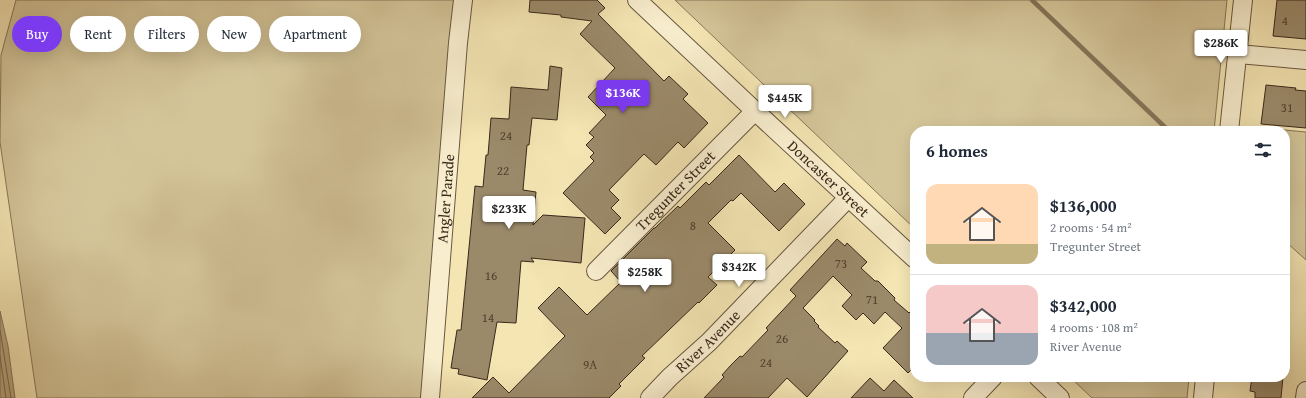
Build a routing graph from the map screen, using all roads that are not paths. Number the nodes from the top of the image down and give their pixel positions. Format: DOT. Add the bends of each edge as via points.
graph roads {
  1 [pos="463,0"];
  2 [pos="637,0"];
  3 [pos="1243,0"];
  4 [pos="1238,54"];
  5 [pos="1306,60"];
  6 [pos="754,111"];
  7 [pos="1230,126"];
  8 [pos="848,198"];
  9 [pos="910,254"];
  10 [pos="596,272"];
  11 [pos="988,382"];
  12 [pos="1043,382"];
  13 [pos="1204,382"];
  14 [pos="1306,391"];
  15 [pos="430,398"];
  16 [pos="650,398"];
  17 [pos="973,398"];
  18 [pos="1060,398"];
  19 [pos="1202,398"];
  20 [pos="1305,398"];
  1 -- 15 [label="street, Angler Parade"];
  2 -- 6 [label="street, Doncaster Street"];
  3 -- 4 [label="street"];
  4 -- 5 [label="street"];
  4 -- 7 [label="street"];
  6 -- 8 [label="street, Doncaster Street"];
  6 -- 10 [label="street, Tregunter Street"];
  8 -- 9 [label="street, Doncaster Street"];
  8 -- 16 [label="street, River Avenue" via="709,342"];
  11 -- 17 [label="street"];
  12 -- 18 [label="street"];
  13 -- 19 [label="street"];
  14 -- 20 [label="street"];
}
